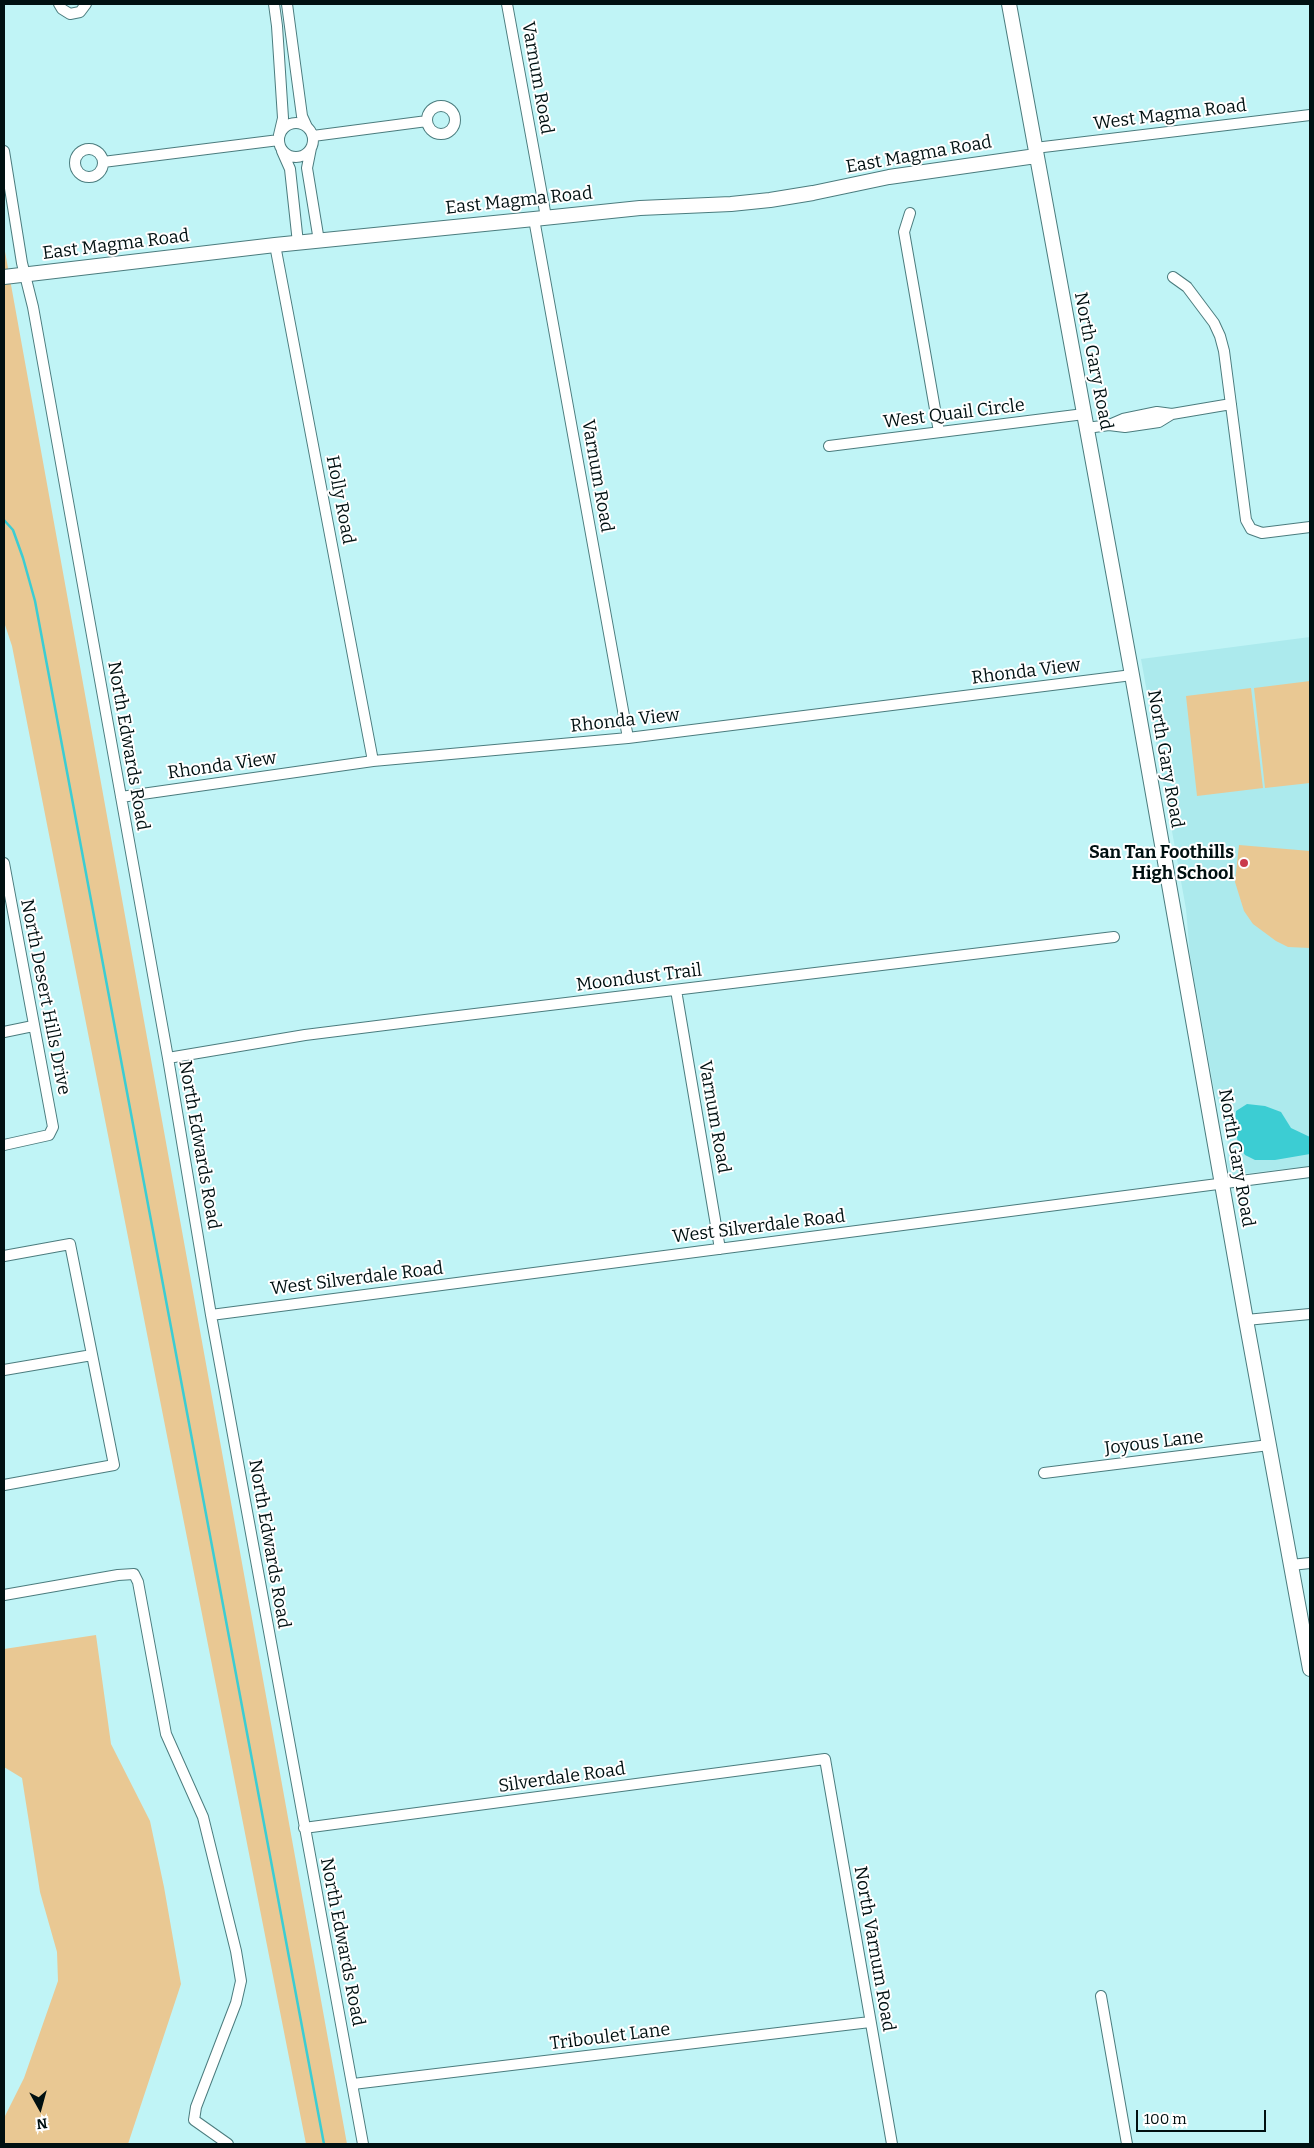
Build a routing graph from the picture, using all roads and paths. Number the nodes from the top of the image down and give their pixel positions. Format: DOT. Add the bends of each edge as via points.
graph roads {
  1 [pos="59,4"];
  2 [pos="86,4"];
  3 [pos="274,4"];
  4 [pos="287,4"];
  5 [pos="508,4"];
  6 [pos="1009,4"];
  7 [pos="1310,114"];
  8 [pos="427,121"];
  9 [pos="307,127"];
  10 [pos="313,136"];
  11 [pos="280,142"];
  12 [pos="311,148"];
  13 [pos="4,151"];
  14 [pos="1035,152"];
  15 [pos="103,162"];
  16 [pos="910,214"];
  17 [pos="540,218"];
  18 [pos="318,241"];
  19 [pos="298,243"];
  20 [pos="275,245"];
  21 [pos="25,275"];
  22 [pos="4,277"];
  23 [pos="1173,277"];
  24 [pos="1231,404"];
  25 [pos="1084,414"];
  26 [pos="1086,428"];
  27 [pos="940,432"];
  28 [pos="829,446"];
  29 [pos="1310,527"];
  30 [pos="1132,675"];
  31 [pos="628,738"];
  32 [pos="373,761"];
  33 [pos="121,797"];
  34 [pos="4,863"];
  35 [pos="8,919"];
  36 [pos="1114,937"];
  37 [pos="676,990"];
  38 [pos="33,1026"];
  39 [pos="4,1032"];
  40 [pos="168,1058"];
  41 [pos="4,1145"];
  42 [pos="1310,1172"];
  43 [pos="1222,1184"];
  44 [pos="720,1249"];
  45 [pos="4,1256"];
  46 [pos="1310,1314"];
  47 [pos="211,1315"];
  48 [pos="1246,1320"];
  49 [pos="92,1354"];
  50 [pos="4,1370"];
  51 [pos="1269,1445"];
  52 [pos="1044,1473"];
  53 [pos="4,1485"];
  54 [pos="1310,1563"];
  55 [pos="1291,1565"];
  56 [pos="4,1595"];
  57 [pos="1310,1669"];
  58 [pos="825,1759"];
  59 [pos="304,1828"];
  60 [pos="1101,1996"];
  61 [pos="870,2022"];
  62 [pos="353,2084"];
  63 [pos="228,2144"];
  64 [pos="364,2144"];
  65 [pos="892,2144"];
  66 [pos="1127,2144"];
  1 -- 2 [label="street" via="70,14 80,12"];
  3 -- 11 [label="street" via="283,118"];
  4 -- 9 [label="street" via="302,116"];
  5 -- 17 [label="street, Varnum Road"];
  6 -- 14 [label="street, North Gary Road"];
  7 -- 14 [label="street, West Magma Road"];
  8 -- 10 [label="street"];
  9 -- 10 [label="street"];
  9 -- 11 [label="street" via="297,123 286,126"];
  10 -- 12 [label="street"];
  11 -- 12 [label="street" via="286,154 297,157"];
  11 -- 15 [label="street"];
  11 -- 19 [label="street" via="290,169"];
  12 -- 18 [label="street" via="307,168"];
  13 -- 21 [label="street, North Edwards Road"];
  14 -- 17 [label="street, East Magma Road" via="770,200"];
  14 -- 25 [label="street, North Gary Road"];
  16 -- 27 [label="street" via="904,232"];
  17 -- 18 [label="street, East Magma Road"];
  17 -- 31 [label="street, Varnum Road"];
  18 -- 19 [label="street, East Magma Road"];
  19 -- 20 [label="street, East Magma Road"];
  20 -- 21 [label="street, East Magma Road"];
  20 -- 32 [label="street, Holly Road"];
  21 -- 22 [label="street, East Magma Road"];
  21 -- 33 [label="street, North Edwards Road"];
  23 -- 24 [label="street" via="1188,287 1220,336"];
  24 -- 26 [label="street" via="1172,414 1157,412"];
  24 -- 29 [label="street" via="1246,520 1251,529 1262,533"];
  25 -- 26 [label="street, North Gary Road"];
  25 -- 27 [label="street, West Quail Circle"];
  26 -- 30 [label="street, North Gary Road"];
  27 -- 28 [label="street, West Quail Circle"];
  30 -- 31 [label="street, Rhonda View"];
  30 -- 43 [label="street, North Gary Road"];
  31 -- 32 [label="street, Rhonda View"];
  32 -- 33 [label="street, Rhonda View"];
  33 -- 40 [label="street, North Edwards Road"];
  34 -- 35 [label="street, North Desert Hills Drive"];
  35 -- 38 [label="street, North Desert Hills Drive"];
  36 -- 37 [label="street, Moondust Trail"];
  37 -- 40 [label="street, Moondust Trail" via="314,1034"];
  37 -- 44 [label="street, Varnum Road"];
  38 -- 39 [label="street"];
  38 -- 41 [label="street, North Desert Hills Drive" via="53,1127 49,1136"];
  40 -- 47 [label="street, North Edwards Road"];
  42 -- 43 [label="street, West Silverdale Road"];
  43 -- 44 [label="street, West Silverdale Road"];
  43 -- 48 [label="street, North Gary Road"];
  44 -- 47 [label="street, West Silverdale Road"];
  45 -- 49 [label="street" via="70,1244"];
  46 -- 48 [label="street"];
  47 -- 59 [label="street, North Edwards Road"];
  48 -- 51 [label="street, North Gary Road"];
  49 -- 50 [label="street"];
  49 -- 53 [label="street" via="114,1465"];
  51 -- 52 [label="street, Joyous Lane"];
  51 -- 55 [label="street, North Gary Road"];
  54 -- 55 [label="street"];
  55 -- 57 [label="street, North Gary Road"];
  56 -- 63 [label="street" via="118,1575 134,1574 138,1582 166,1734 203,1817 240,1974 236,2003 196,2107 194,2120"];
  58 -- 59 [label="street, Silverdale Road"];
  58 -- 61 [label="street, North Varnum Road"];
  59 -- 62 [label="street, North Edwards Road"];
  60 -- 66 [label="street"];
  61 -- 62 [label="street, Triboulet Lane"];
  61 -- 65 [label="street, North Varnum Road"];
  62 -- 64 [label="street, North Edwards Road"];
}
